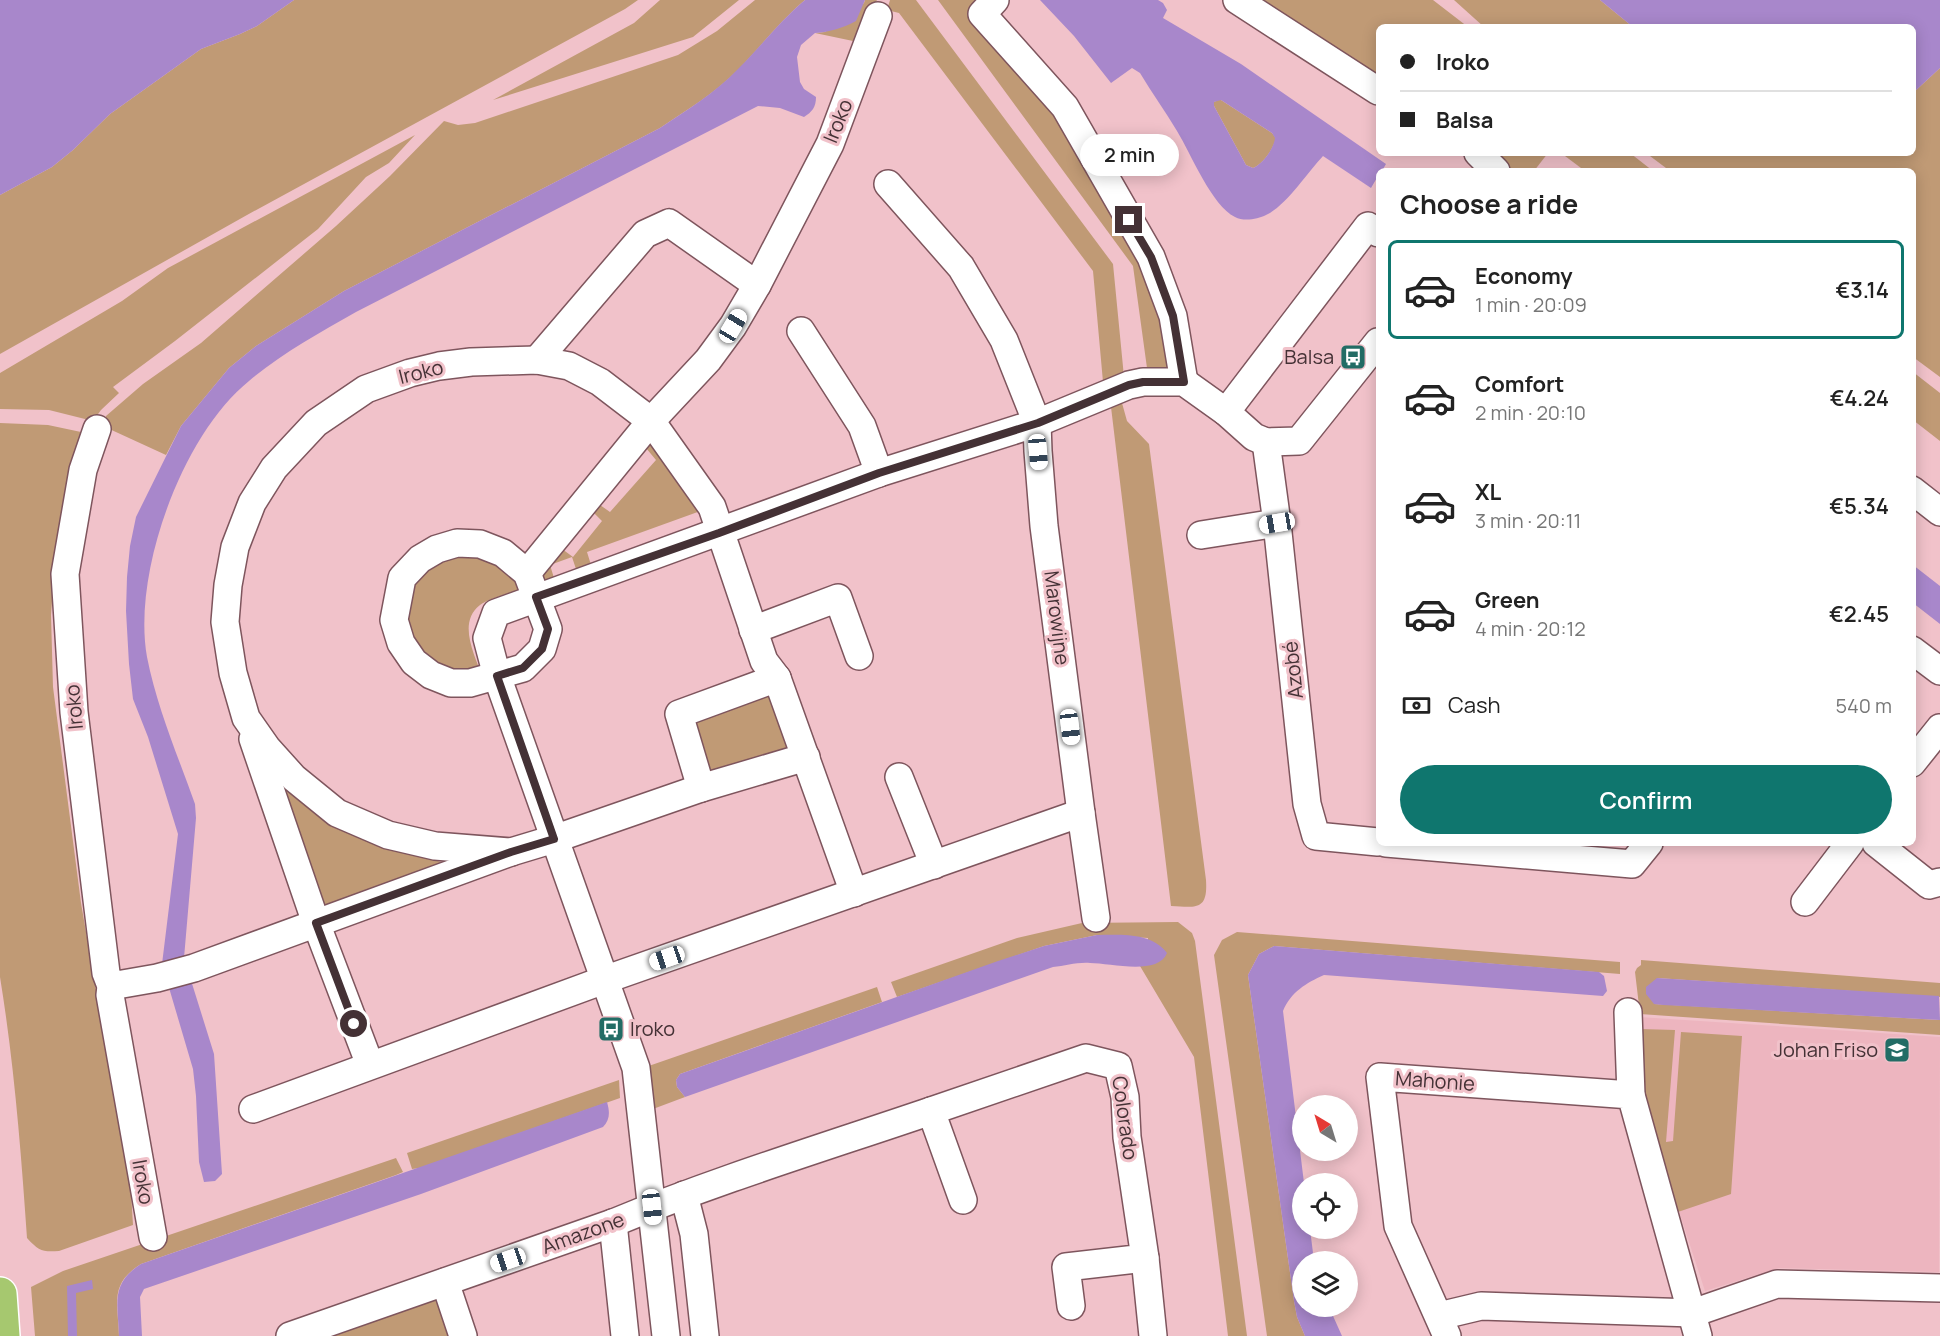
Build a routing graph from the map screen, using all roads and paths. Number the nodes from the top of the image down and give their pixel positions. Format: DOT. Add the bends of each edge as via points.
graph roads {
  1 [pos="995,0"];
  2 [pos="1237,0"];
  3 [pos="878,16"];
  4 [pos="1376,90"];
  5 [pos="1481,156"];
  6 [pos="1493,168"];
  7 [pos="888,184"];
  8 [pos="1376,231"];
  9 [pos="757,285"];
  10 [pos="801,331"];
  11 [pos="1376,345"];
  12 [pos="537,360"];
  13 [pos="1184,382"];
  14 [pos="1226,412"];
  15 [pos="651,421"];
  16 [pos="1038,423"];
  17 [pos="97,429"];
  18 [pos="1266,442"];
  19 [pos="879,473"];
  20 [pos="1916,493"];
  21 [pos="1940,512"];
  22 [pos="1277,523"];
  23 [pos="719,533"];
  24 [pos="1201,535"];
  25 [pos="531,585"];
  26 [pos="753,630"];
  27 [pos="1916,653"];
  28 [pos="859,656"];
  29 [pos="1940,671"];
  30 [pos="497,676"];
  31 [pos="777,678"];
  32 [pos="246,717"];
  33 [pos="1940,728"];
  34 [pos="806,757"];
  35 [pos="1916,759"];
  36 [pos="899,777"];
  37 [pos="701,788"];
  38 [pos="1081,813"];
  39 [pos="554,839"];
  40 [pos="1376,842"];
  41 [pos="1449,846"];
  42 [pos="1647,846"];
  43 [pos="1848,846"];
  44 [pos="1880,846"];
  45 [pos="1470,847"];
  46 [pos="511,852"];
  47 [pos="934,866"];
  48 [pos="1940,882"];
  49 [pos="854,893"];
  50 [pos="1805,902"];
  51 [pos="1096,918"];
  52 [pos="316,923"];
  53 [pos="604,980"];
  54 [pos="111,986"];
  55 [pos="1628,1012"];
  56 [pos="370,1065"];
  57 [pos="1632,1095"];
  58 [pos="253,1109"];
  59 [pos="931,1111"];
  60 [pos="684,1195"];
  61 [pos="963,1200"];
  62 [pos="652,1207"];
  63 [pos="613,1223"];
  64 [pos="153,1237"];
  65 [pos="1145,1258"];
  66 [pos="445,1281"];
  67 [pos="1940,1288"];
  68 [pos="0,1294"];
  69 [pos="1071,1306"];
  70 [pos="1696,1325"];
  71 [pos="1443,1326"];
  72 [pos="3,1336"];
  73 [pos="290,1336"];
  74 [pos="463,1336"];
  75 [pos="625,1336"];
  76 [pos="666,1336"];
  77 [pos="705,1336"];
  78 [pos="1153,1336"];
  1 -- 13 [label="street" via="982,14 1065,107 1151,257 1173,316"];
  2 -- 4 [label="street"];
  3 -- 9 [label="street, Iroko" via="830,144"];
  5 -- 6 [label="street"];
  7 -- 16 [label="street" via="961,267 1004,340"];
  8 -- 14 [label="street" via="1368,225"];
  9 -- 12 [label="street" via="669,223 645,234"];
  9 -- 15 [label="street, Iroko" via="708,360"];
  10 -- 19 [label="street" via="862,426"];
  11 -- 18 [label="street" via="1299,441"];
  12 -- 15 [label="street, Iroko" via="569,366 600,382"];
  12 -- 32 [label="street, Iroko" via="439,366 366,389 316,423 274,468 252,503 239,536 228,585 225,622"];
  13 -- 14 [label="street"];
  13 -- 16 [label="street" via="1129,385"];
  14 -- 18 [label="street" via="1254,437"];
  15 -- 23 [label="street, Iroko" via="712,507"];
  15 -- 25 [label="street, Iroko"];
  16 -- 19 [label="street"];
  16 -- 38 [label="street, Marowijne" via="1044,526"];
  17 -- 54 [label="street, Iroko" via="84,470 65,574 74,712 106,973"];
  18 -- 22 [label="street, Azobé"];
  19 -- 23 [label="street"];
  20 -- 21 [label="street"];
  22 -- 24 [label="street"];
  22 -- 40 [label="street, Azobé" via="1308,804 1316,836"];
  23 -- 25 [label="street"];
  23 -- 26 [label="street"];
  25 -- 30 [label="street" via="496,614 487,638"];
  25 -- 30 [label="street" via="548,629 542,649 523,668"];
  25 -- 30 [label="street" via="503,553 480,544 457,543 436,549 402,578 394,620 400,643 414,662 451,683"];
  26 -- 28 [label="street" via="838,598"];
  26 -- 31 [label="street" via="764,661"];
  27 -- 29 [label="street"];
  30 -- 39 [label="street"];
  31 -- 34 [label="street"];
  31 -- 37 [label="street" via="679,714"];
  32 -- 46 [label="street, Iroko" via="294,778 336,813 416,842"];
  32 -- 52 [label="street, Iroko"];
  33 -- 35 [label="street"];
  34 -- 37 [label="street"];
  34 -- 49 [label="street"];
  36 -- 47 [label="street"];
  37 -- 39 [label="street"];
  38 -- 47 [label="street"];
  38 -- 51 [label="street, Marowijne"];
  39 -- 46 [label="street, Iroko"];
  39 -- 53 [label="street"];
  41 -- 45 [label="street"];
  42 -- 45 [label="street" via="1632,864"];
  43 -- 50 [label="street"];
  44 -- 48 [label="street" via="1929,885"];
  46 -- 52 [label="street, Iroko"];
  47 -- 49 [label="street"];
  49 -- 53 [label="street"];
  52 -- 54 [label="street, Iroko" via="194,968"];
  52 -- 56 [label="street, Iroko"];
  53 -- 56 [label="street"];
  53 -- 62 [label="street" via="636,1068"];
  54 -- 64 [label="street, Iroko"];
  55 -- 57 [label="street"];
  56 -- 58 [label="street"];
  57 -- 70 [label="street"];
  57 -- 71 [label="street, Mahonie" via="1380,1077 1398,1226"];
  59 -- 60 [label="street, Colorado"];
  59 -- 61 [label="street"];
  59 -- 65 [label="street, Colorado" via="1086,1058 1118,1066"];
  60 -- 62 [label="street, Colorado"];
  60 -- 77 [label="street" via="694,1234"];
  62 -- 63 [label="street, Amazone"];
  62 -- 76 [label="street"];
  63 -- 66 [label="street, Amazone"];
  63 -- 75 [label="street"];
  65 -- 69 [label="street" via="1066,1267"];
  65 -- 78 [label="street, Colorado"];
  66 -- 73 [label="street, Amazone"];
  66 -- 74 [label="street"];
  67 -- 70 [label="street, Mahonie" via="1777,1284"];
  68 -- 72 [label="highway"];
  70 -- 71 [label="street, Mahonie" via="1480,1306"];
}
